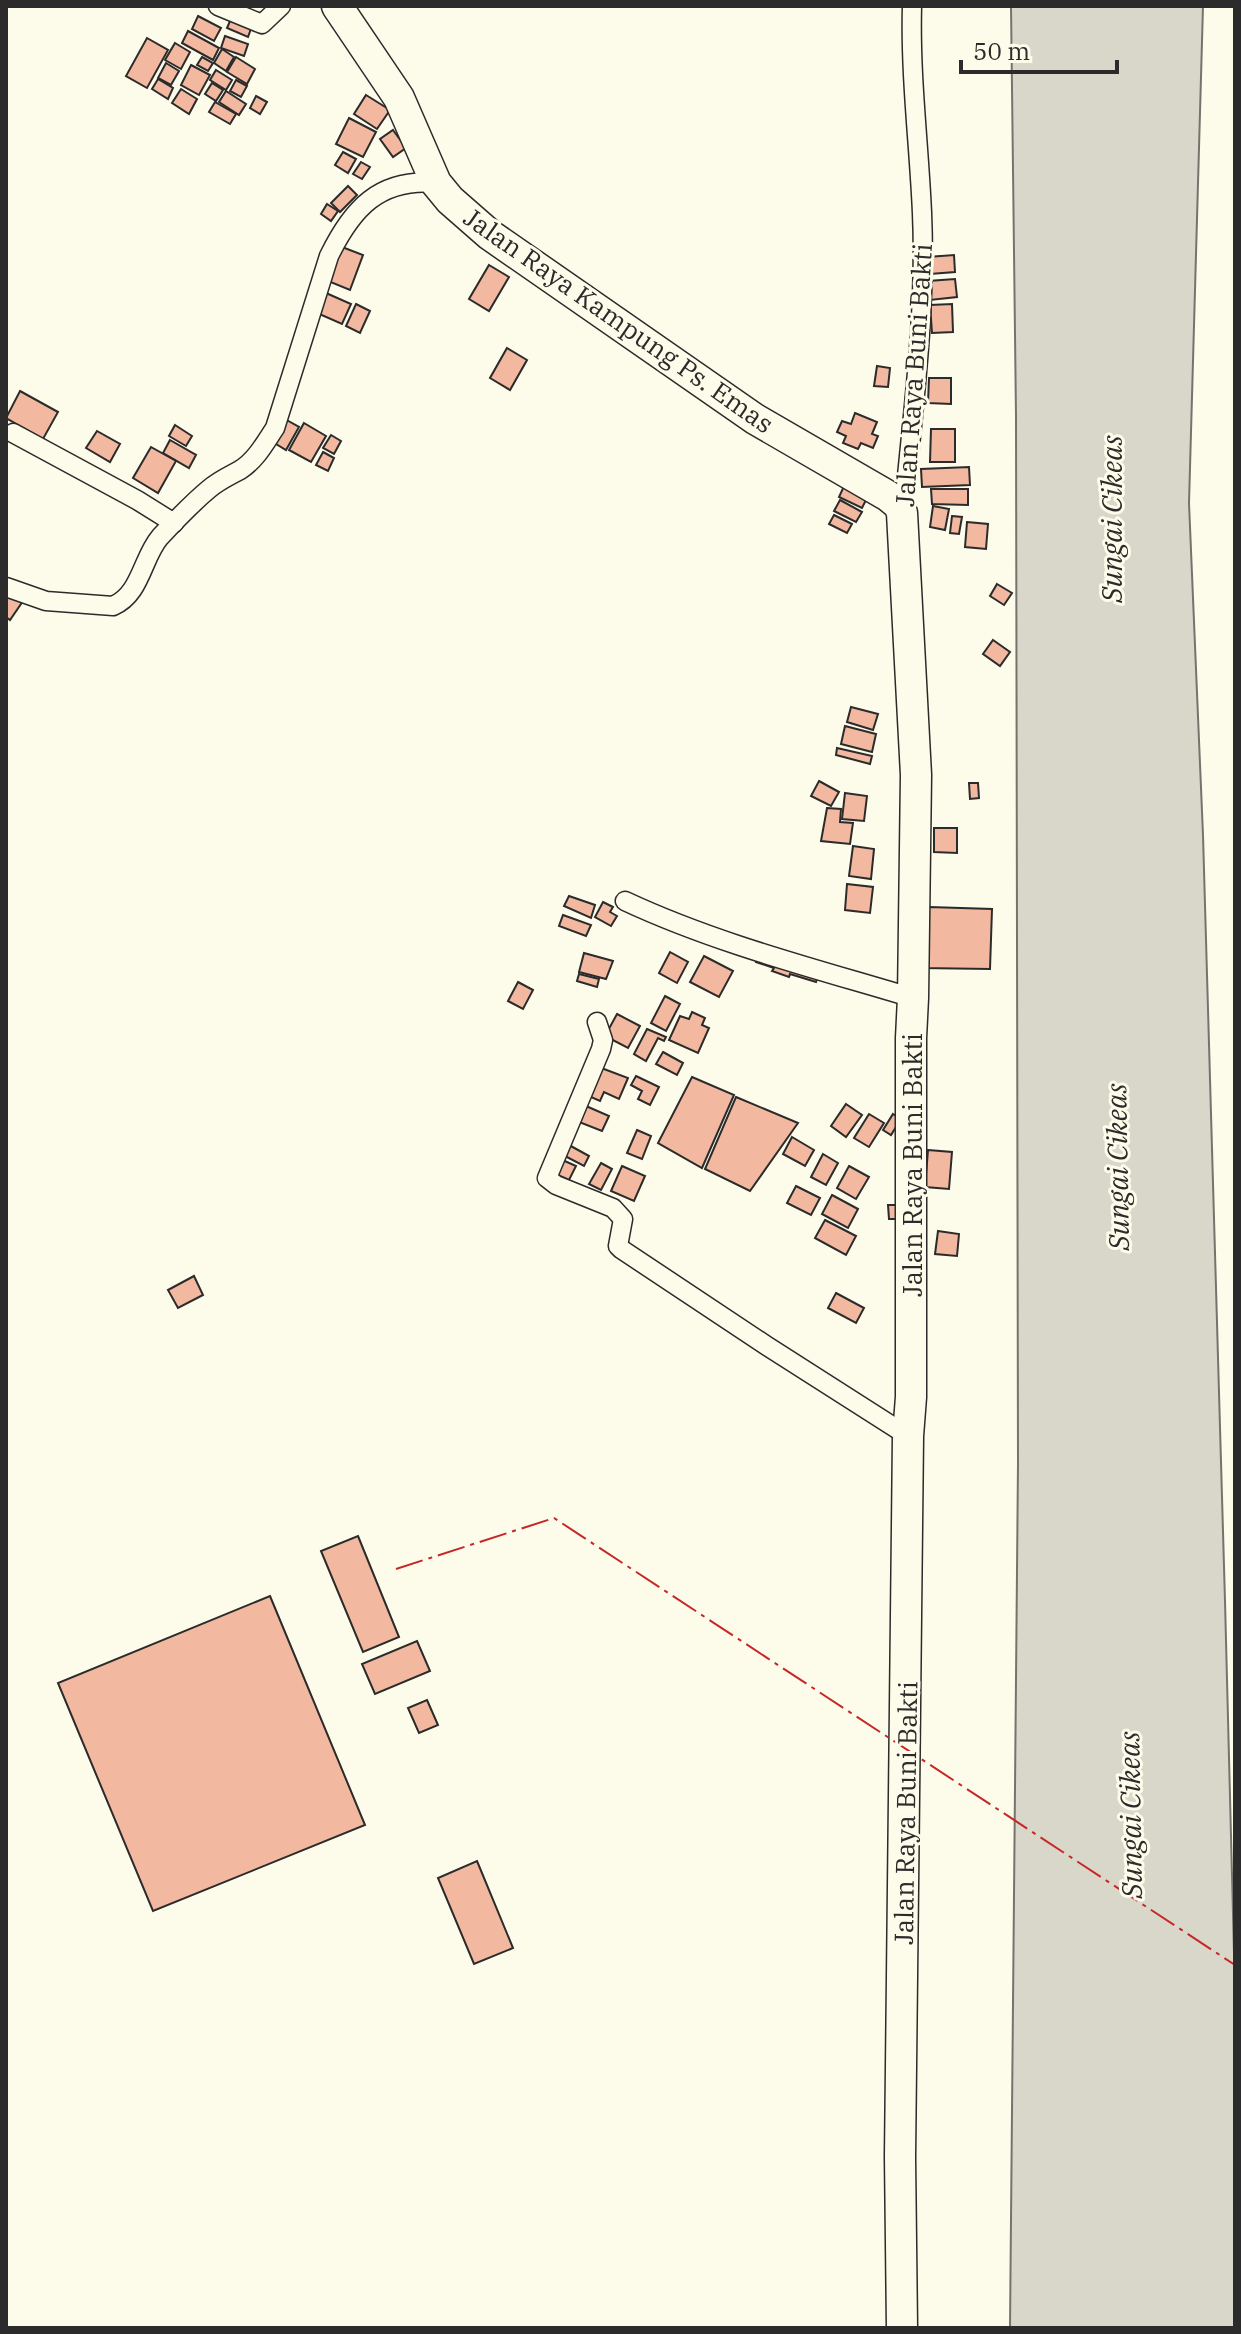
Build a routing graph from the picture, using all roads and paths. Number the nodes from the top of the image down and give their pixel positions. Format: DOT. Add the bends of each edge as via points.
graph roads {
  1 [pos="218,6"];
  2 [pos="281,6"];
  3 [pos="337,6"];
  4 [pos="912,6"];
  5 [pos="436,183"];
  6 [pos="13,433"];
  7 [pos="899,505"];
  8 [pos="174,523"];
  9 [pos="6,587"];
  10 [pos="625,901"];
  11 [pos="913,998"];
  12 [pos="597,1022"];
  13 [pos="908,1436"];
  14 [pos="902,2328"];
  1 -- 2 [label="street" via="262,24"];
  3 -- 5 [label="main road, Jalan Raya Kampung Ps. Emas" via="399,98"];
  4 -- 7 [label="street, Jalan Raya Buni Bakti" via="922,215 920,337 906,486"];
  5 -- 7 [label="main road, Jalan Raya Kampung Ps. Emas" via="490,235 704,384"];
  5 -- 8 [label="street" via="397,185 356,211 329,256 275,428 251,461 209,489"];
  6 -- 8 [label="street"];
  7 -- 11 [label="main road, Jalan Raya Buni Bakti" via="916,775"];
  8 -- 9 [label="street" via="152,548 121,603 46,601"];
  10 -- 11 [label="street" via="659,917"];
  11 -- 13 [label="main road, Jalan Raya Buni Bakti"];
  12 -- 13 [label="street" via="601,1049 547,1178 621,1215 621,1249"];
  13 -- 14 [label="main road, Jalan Raya Buni Bakti"];
}
